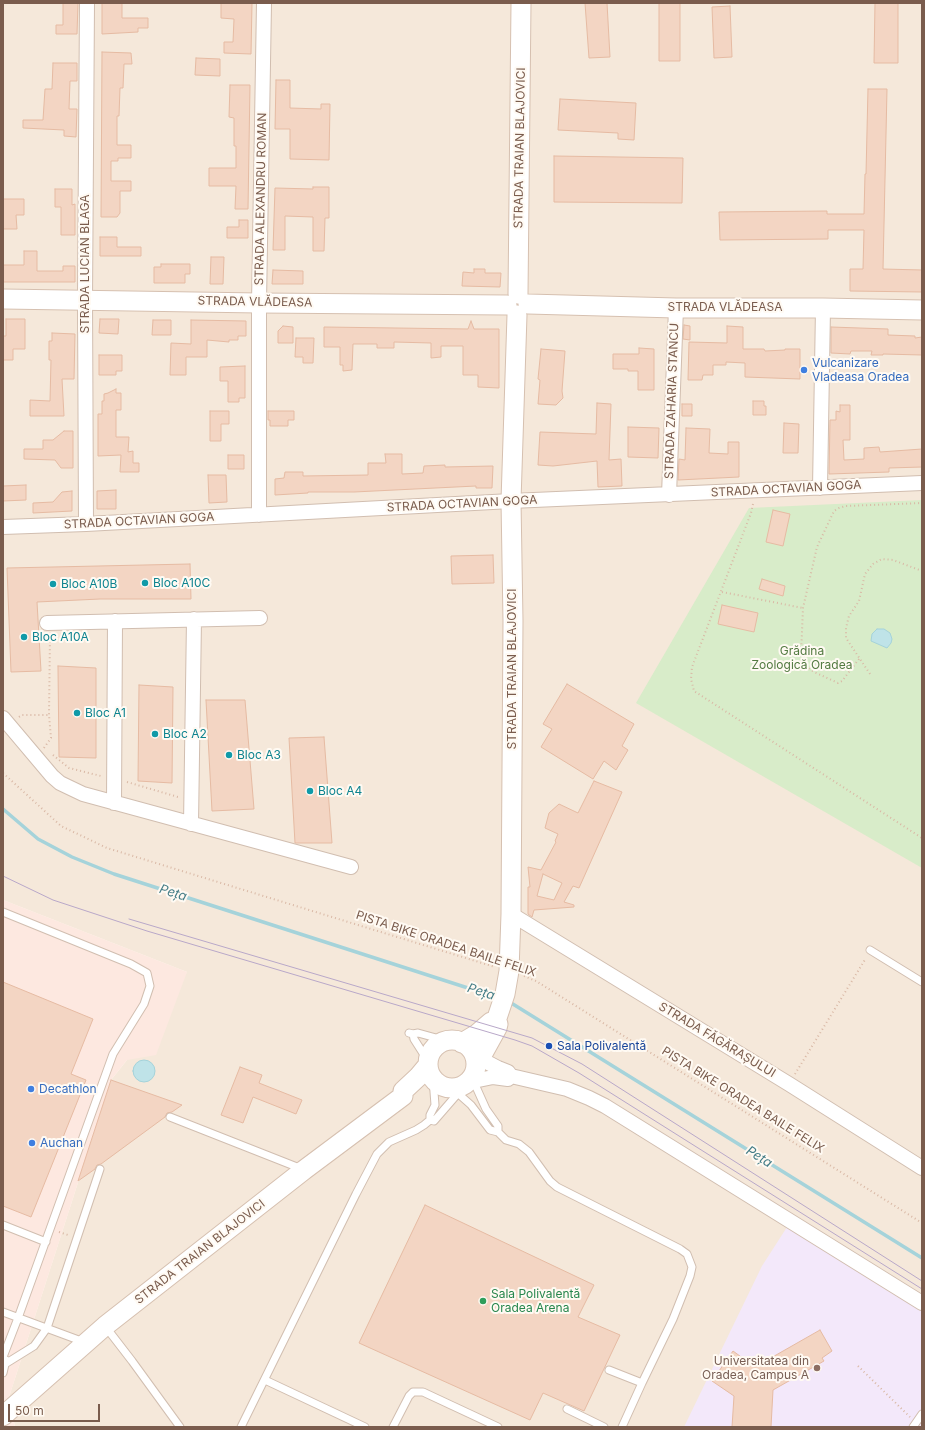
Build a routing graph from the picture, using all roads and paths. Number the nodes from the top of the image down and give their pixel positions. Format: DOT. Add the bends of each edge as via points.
graph roads {
  1 [pos="87,3"];
  2 [pos="264,3"];
  3 [pos="521,3"];
  4 [pos="3,299"];
  5 [pos="85,299"];
  6 [pos="259,303"];
  7 [pos="518,304"];
  8 [pos="676,308"];
  9 [pos="823,308"];
  10 [pos="922,310"];
  11 [pos="922,483"];
  12 [pos="820,488"];
  13 [pos="754,491"];
  14 [pos="669,495"];
  15 [pos="512,502"];
  16 [pos="922,503"];
  17 [pos="259,515"];
  18 [pos="86,524"];
  19 [pos="3,526"];
  20 [pos="922,571"];
  21 [pos="722,592"];
  22 [pos="803,608"];
  23 [pos="260,618"];
  24 [pos="194,619"];
  25 [pos="115,621"];
  26 [pos="49,624"];
  27 [pos="859,659"];
  28 [pos="870,674"];
  29 [pos="49,715"];
  30 [pos="6,722"];
  31 [pos="38,759"];
  32 [pos="3,773"];
  33 [pos="114,803"];
  34 [pos="191,824"];
  35 [pos="922,838"];
  36 [pos="350,867"];
  37 [pos="3,912"];
  38 [pos="511,914"];
  39 [pos="870,950"];
  40 [pos="509,971"];
  41 [pos="922,982"];
  42 [pos="456,1072"];
  43 [pos="511,1076"];
  44 [pos="789,1084"];
  45 [pos="403,1096"];
  46 [pos="170,1117"];
  47 [pos="430,1120"];
  48 [pos="498,1132"];
  49 [pos="922,1168"];
  50 [pos="100,1169"];
  51 [pos="304,1170"];
  52 [pos="922,1223"];
  53 [pos="3,1225"];
  54 [pos="50,1229"];
  55 [pos="77,1238"];
  56 [pos="46,1242"];
  57 [pos="922,1304"];
  58 [pos="3,1312"];
  59 [pos="18,1318"];
  60 [pos="105,1326"];
  61 [pos="47,1328"];
  62 [pos="85,1342"];
  63 [pos="6,1343"];
  64 [pos="4,1360"];
  65 [pos="858,1366"];
  66 [pos="609,1370"];
  67 [pos="3,1373"];
  68 [pos="265,1380"];
  69 [pos="642,1383"];
  70 [pos="567,1409"];
  71 [pos="922,1414"];
  72 [pos="3,1416"];
  73 [pos="3,1423"];
  74 [pos="914,1425"];
  75 [pos="6,1427"];
  76 [pos="180,1427"];
  77 [pos="241,1427"];
  78 [pos="365,1427"];
  79 [pos="393,1427"];
  80 [pos="498,1427"];
  81 [pos="604,1427"];
  82 [pos="622,1427"];
  1 -- 5 [label="street, STRADA LUCIAN BLAGA"];
  2 -- 6 [label="street, STRADA ALEXANDRU ROMAN"];
  3 -- 7 [label="street, STRADA TRAIAN BLAJOVICI"];
  4 -- 5 [label="street, STRADA VLĂDEASA"];
  5 -- 6 [label="street, STRADA VLĂDEASA"];
  5 -- 18 [label="street, STRADA LUCIAN BLAGA"];
  6 -- 7 [label="street, STRADA VLĂDEASA"];
  6 -- 17 [label="street, STRADA ALEXANDRU ROMAN"];
  7 -- 8 [label="street, STRADA VLĂDEASA"];
  7 -- 15 [label="street, STRADA TRAIAN BLAJOVICI"];
  8 -- 9 [label="street, STRADA VLĂDEASA"];
  8 -- 14 [label="street, STRADA ZAHARIA STANCU"];
  9 -- 10 [label="street, STRADA VLĂDEASA"];
  9 -- 12 [label="street"];
  11 -- 12 [label="street, STRADA OCTAVIAN GOGA"];
  12 -- 13 [label="street, STRADA OCTAVIAN GOGA"];
  13 -- 14 [label="street, STRADA OCTAVIAN GOGA"];
  13 -- 21 [label="path" via="751,513"];
  14 -- 15 [label="street, STRADA OCTAVIAN GOGA"];
  15 -- 17 [label="street, STRADA OCTAVIAN GOGA"];
  15 -- 38 [label="street, STRADA TRAIAN BLAJOVICI"];
  16 -- 22 [label="path" via="846,506 834,511 815,552"];
  17 -- 18 [label="street, STRADA OCTAVIAN GOGA"];
  18 -- 19 [label="street, STRADA OCTAVIAN GOGA"];
  20 -- 27 [label="path" via="893,560 882,559 873,564 865,574 859,602 849,616 846,628 846,638"];
  21 -- 22 [label="path"];
  21 -- 35 [label="path" via="692,667 694,691"];
  22 -- 27 [label="path" via="801,655 804,665 838,683"];
  23 -- 24 [label="street"];
  24 -- 25 [label="street"];
  24 -- 34 [label="street"];
  25 -- 26 [label="street"];
  25 -- 33 [label="street"];
  26 -- 29 [label="path"];
  27 -- 28 [label="path"];
  29 -- 30 [label="path" via="22,715"];
  29 -- 31 [label="path" via="51,738"];
  30 -- 31 [label="street"];
  31 -- 33 [label="street" via="60,783 83,794"];
  32 -- 40 [label="path, PISTA BIKE ORADEA BAILE FELIX" via="61,826 107,848"];
  33 -- 34 [label="street"];
  34 -- 36 [label="street"];
  37 -- 54 [label="lane" via="131,964 147,973 150,986 144,1004 113,1054"];
  38 -- 40 [label="street, STRADA TRAIAN BLAJOVICI"];
  38 -- 44 [label="street, STRADA FĂGĂRAȘULUI"];
  39 -- 41 [label="lane"];
  39 -- 44 [label="path"];
  40 -- 42 [label="street, STRADA TRAIAN BLAJOVICI" via="497,1019 477,1034"];
  40 -- 52 [label="path, PISTA BIKE ORADEA BAILE FELIX" via="536,981"];
  42 -- 42 [label="lane" via="418,1033 411,1034 414,1039"];
  42 -- 43 [label="street" via="508,1079"];
  42 -- 43 [label="street" via="498,1068"];
  42 -- 45 [label="street, STRADA TRAIAN BLAJOVICI" via="407,1098"];
  42 -- 45 [label="street, STRADA TRAIAN BLAJOVICI" via="404,1091"];
  42 -- 47 [label="lane" via="435,1105"];
  42 -- 47 [label="lane" via="434,1121"];
  42 -- 48 [label="lane" via="498,1126"];
  42 -- 48 [label="lane" via="471,1105 490,1130"];
  43 -- 57 [label="street" via="567,1089 605,1106"];
  44 -- 49 [label="street, STRADA FĂGĂRAȘULUI"];
  45 -- 51 [label="street, STRADA TRAIAN BLAJOVICI"];
  46 -- 51 [label="lane"];
  47 -- 68 [label="lane" via="416,1130 389,1142 377,1154"];
  48 -- 69 [label="lane" via="506,1140 519,1144 530,1152 557,1188 687,1254 692,1267 690,1276 673,1319"];
  50 -- 55 [label="lane"];
  51 -- 60 [label="street, STRADA TRAIAN BLAJOVICI"];
  53 -- 56 [label="lane"];
  54 -- 55 [label="path"];
  54 -- 56 [label="lane"];
  55 -- 61 [label="lane"];
  56 -- 59 [label="lane"];
  58 -- 59 [label="lane"];
  59 -- 61 [label="lane"];
  59 -- 63 [label="lane"];
  60 -- 62 [label="street, STRADA TRAIAN BLAJOVICI"];
  60 -- 76 [label="lane"];
  61 -- 62 [label="lane"];
  61 -- 64 [label="lane" via="34,1346"];
  62 -- 72 [label="street, STRADA TRAIAN BLAJOVICI"];
  63 -- 64 [label="lane"];
  64 -- 67 [label="lane"];
  65 -- 74 [label="path"];
  66 -- 69 [label="lane"];
  68 -- 77 [label="lane"];
  68 -- 78 [label="lane"];
  69 -- 82 [label="lane"];
  70 -- 81 [label="lane"];
  71 -- 74 [label="lane"];
  73 -- 75 [label="street"];
  79 -- 80 [label="lane" via="413,1392 423,1392"];
}
